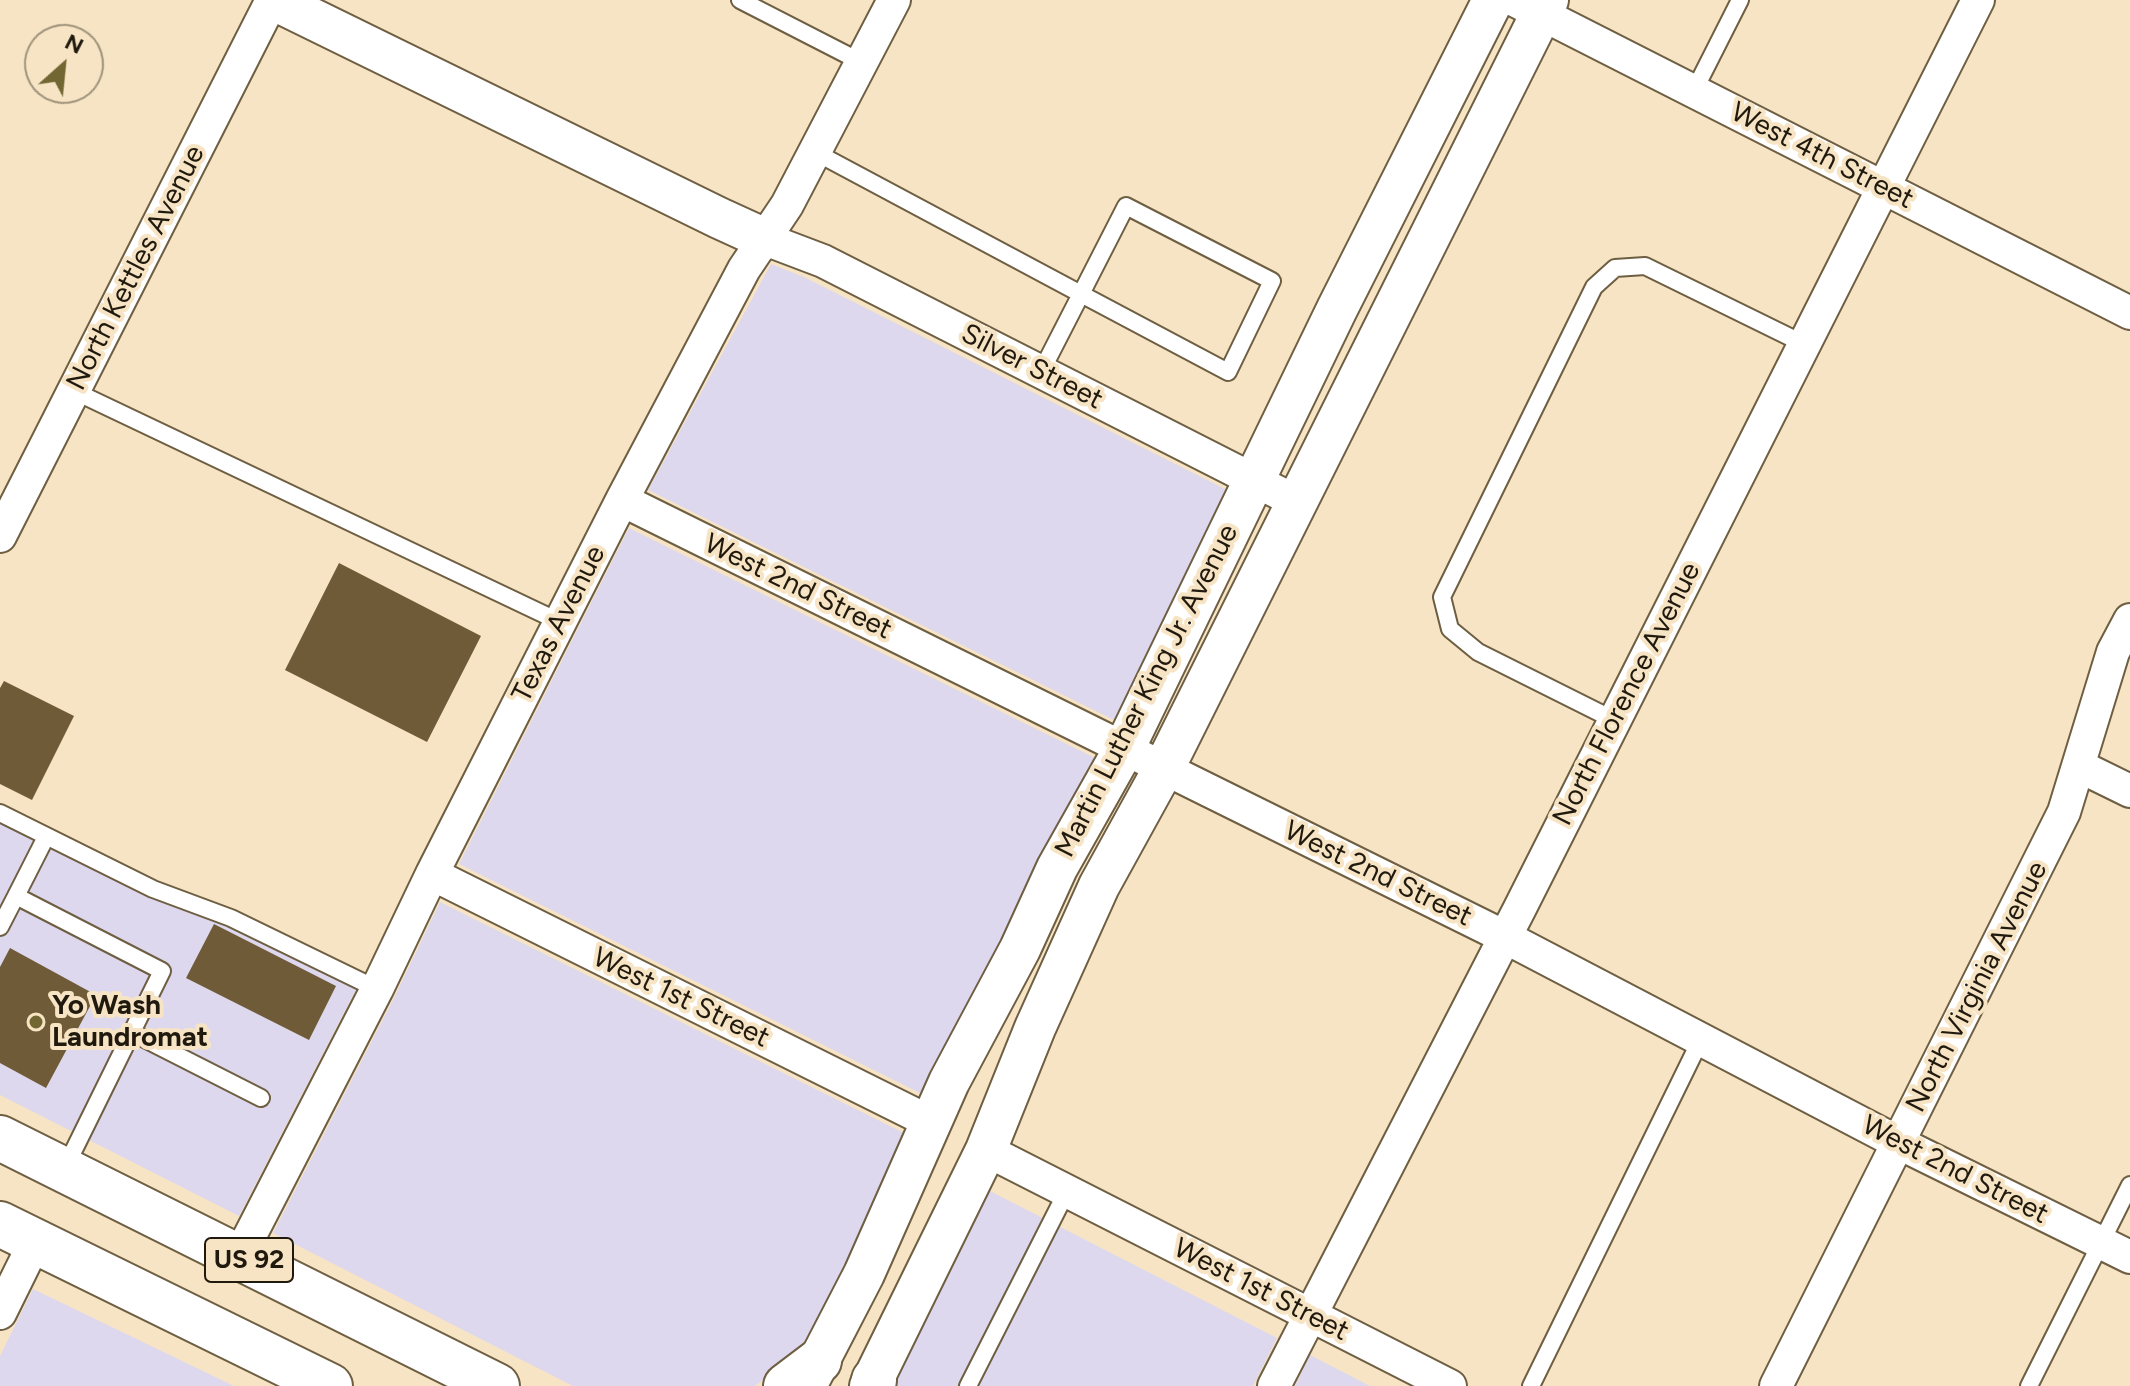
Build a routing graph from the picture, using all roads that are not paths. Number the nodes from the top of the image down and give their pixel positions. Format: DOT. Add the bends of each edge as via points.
graph roads {
  1 [pos="273,0"];
  2 [pos="740,0"];
  3 [pos="894,0"];
  4 [pos="1493,0"];
  5 [pos="1740,0"];
  6 [pos="1978,0"];
  7 [pos="1534,4"];
  8 [pos="861,62"];
  9 [pos="1694,91"];
  10 [pos="815,152"];
  11 [pos="1883,187"];
  12 [pos="765,239"];
  13 [pos="1081,294"];
  14 [pos="2130,313"];
  15 [pos="1804,344"];
  16 [pos="1041,372"];
  17 [pos="74,391"];
  18 [pos="1252,480"];
  19 [pos="622,500"];
  20 [pos="1297,502"];
  21 [pos="0,536"];
  22 [pos="2130,620"];
  23 [pos="560,622"];
  24 [pos="1614,720"];
  25 [pos="1124,749"];
  26 [pos="2079,766"];
  27 [pos="1164,768"];
  28 [pos="2130,791"];
  29 [pos="0,813"];
  30 [pos="46,837"];
  31 [pos="432,874"];
  32 [pos="16,896"];
  33 [pos="0,927"];
  34 [pos="1505,937"];
  35 [pos="377,989"];
  36 [pos="131,1032"];
  37 [pos="1701,1039"];
  38 [pos="261,1098"];
  39 [pos="930,1122"];
  40 [pos="0,1138"];
  41 [pos="1899,1143"];
  42 [pos="986,1150"];
  43 [pos="64,1169"];
  44 [pos="2130,1185"];
  45 [pos="1067,1191"];
  46 [pos="18,1233"];
  47 [pos="2101,1243"];
  48 [pos="240,1255"];
  49 [pos="2130,1257"];
  50 [pos="0,1313"];
  51 [pos="1309,1314"];
  52 [pos="804,1378"];
  53 [pos="872,1384"];
  54 [pos="330,1386"];
  55 [pos="497,1386"];
  56 [pos="968,1386"];
  57 [pos="1274,1386"];
  58 [pos="1450,1386"];
  59 [pos="1531,1386"];
  60 [pos="1776,1386"];
  61 [pos="2029,1386"];
  1 -- 12 [label="street"];
  1 -- 17 [label="street, North Kettles Avenue"];
  2 -- 8 [label="lane"];
  3 -- 8 [label="street, Texas Avenue"];
  4 -- 18 [label="street, Martin Luther King Jr. Avenue"];
  5 -- 9 [label="lane"];
  6 -- 11 [label="street, North Florence Avenue"];
  7 -- 9 [label="street, West 4th Street"];
  7 -- 20 [label="street, Martin Luther King Jr. Avenue"];
  8 -- 10 [label="street, Texas Avenue"];
  9 -- 11 [label="street, West 4th Street"];
  10 -- 12 [label="street, Texas Avenue"];
  10 -- 13 [label="lane"];
  11 -- 14 [label="street, West 4th Street"];
  11 -- 15 [label="street, North Florence Avenue"];
  12 -- 16 [label="street, Silver Street" via="823,261"];
  12 -- 19 [label="street, Texas Avenue" via="744,269"];
  13 -- 13 [label="lane" via="1126,206 1272,281 1228,372"];
  13 -- 16 [label="lane"];
  15 -- 24 [label="street, North Florence Avenue"];
  15 -- 24 [label="lane" via="1645,266 1615,268 1594,287 1442,597 1450,629 1478,652"];
  16 -- 18 [label="street, Silver Street"];
  17 -- 21 [label="street, North Kettles Avenue"];
  17 -- 23 [label="lane"];
  18 -- 20 [label="street, Silver Street"];
  18 -- 25 [label="street, Martin Luther King Jr. Avenue"];
  19 -- 23 [label="street, Texas Avenue"];
  19 -- 25 [label="street, West 2nd Street"];
  20 -- 27 [label="street, Martin Luther King Jr. Avenue"];
  22 -- 26 [label="street, North Virginia Avenue" via="2113,652"];
  23 -- 31 [label="street, Texas Avenue"];
  24 -- 34 [label="street, North Florence Avenue"];
  25 -- 27 [label="street, West 2nd Street"];
  25 -- 39 [label="street, Martin Luther King Jr. Avenue" via="1057,868"];
  26 -- 28 [label="street"];
  26 -- 41 [label="street, North Virginia Avenue" via="2064,812"];
  27 -- 34 [label="street, West 2nd Street"];
  27 -- 42 [label="street, Martin Luther King Jr. Avenue" via="1099,886"];
  29 -- 30 [label="lane"];
  30 -- 32 [label="lane"];
  30 -- 35 [label="lane"];
  31 -- 35 [label="street, Texas Avenue"];
  31 -- 39 [label="street, West 1st Street"];
  32 -- 33 [label="lane"];
  32 -- 36 [label="lane" via="162,971"];
  34 -- 37 [label="street, West 2nd Street"];
  34 -- 51 [label="street, North Florence Avenue"];
  35 -- 48 [label="street, Texas Avenue"];
  36 -- 38 [label="lane"];
  36 -- 43 [label="lane"];
  37 -- 41 [label="street, West 2nd Street"];
  37 -- 59 [label="lane"];
  39 -- 52 [label="street, Martin Luther King Jr. Avenue" via="864,1274"];
  40 -- 43 [label="main road, US 92"];
  41 -- 47 [label="street, West 2nd Street"];
  41 -- 60 [label="street, North Virginia Avenue"];
  42 -- 45 [label="street, West 1st Street"];
  42 -- 53 [label="street, Martin Luther King Jr. Avenue"];
  43 -- 48 [label="main road, US 92"];
  44 -- 47 [label="lane"];
  45 -- 51 [label="street, West 1st Street"];
  45 -- 56 [label="lane"];
  46 -- 50 [label="street"];
  46 -- 54 [label="main road, US 92"];
  47 -- 49 [label="street, West 2nd Street"];
  47 -- 61 [label="lane"];
  48 -- 55 [label="main road, US 92"];
  51 -- 57 [label="street, North Florence Avenue"];
  51 -- 58 [label="street, West 1st Street"];
}
